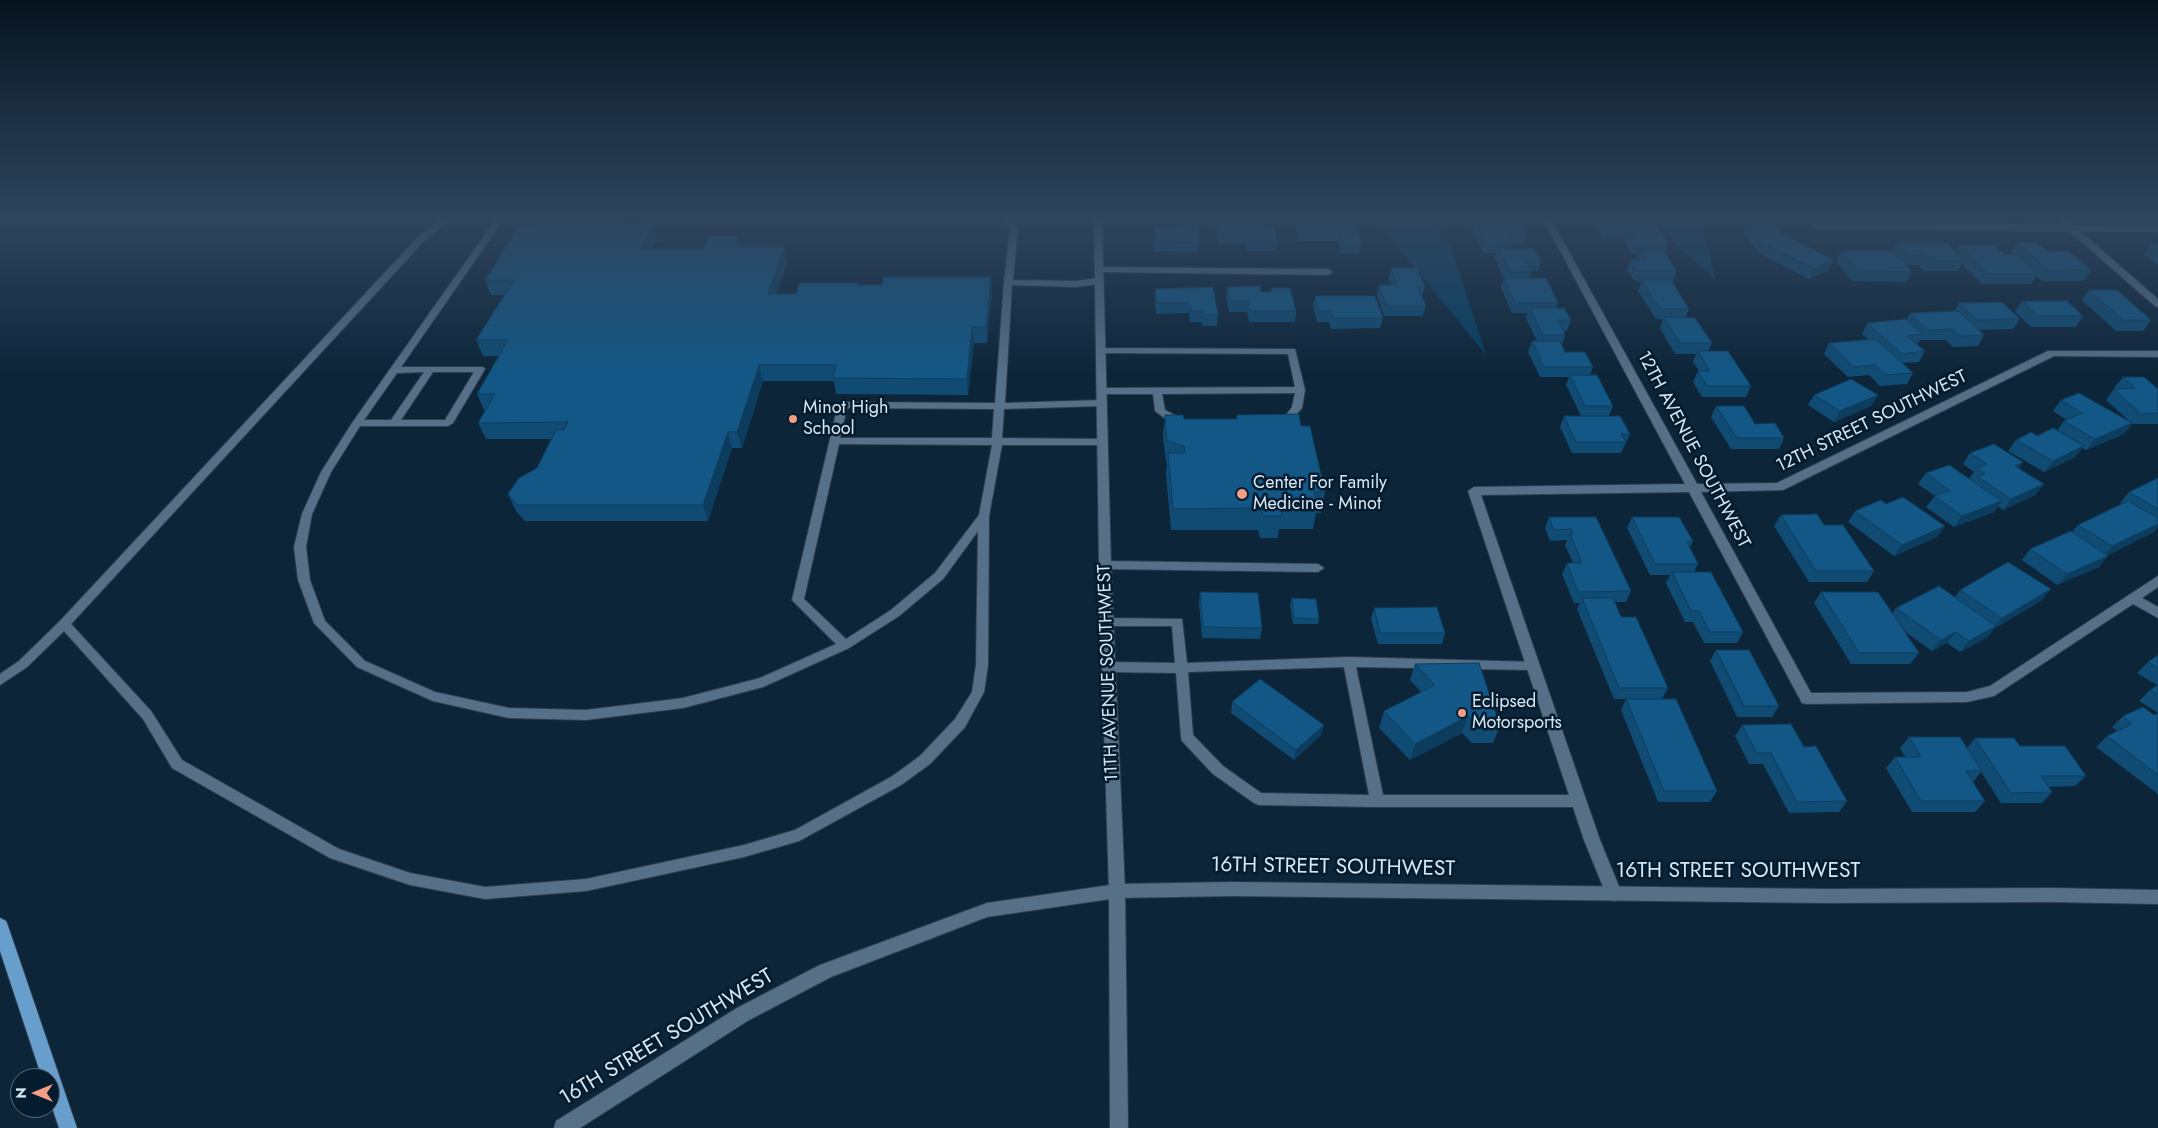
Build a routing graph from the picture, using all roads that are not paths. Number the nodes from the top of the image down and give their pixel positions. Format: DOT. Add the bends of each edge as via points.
graph roads {
  1 [pos="389,272"];
  2 [pos="463,272"];
  3 [pos="1009,272"];
  4 [pos="1099,272"];
  5 [pos="1287,272"];
  6 [pos="1328,272"];
  7 [pos="1576,272"];
  8 [pos="2122,272"];
  9 [pos="1098,281"];
  10 [pos="1008,282"];
  11 [pos="2158,304"];
  12 [pos="1100,351"];
  13 [pos="2158,354"];
  14 [pos="394,370"];
  15 [pos="430,370"];
  16 [pos="1157,390"];
  17 [pos="1300,390"];
  18 [pos="1101,397"];
  19 [pos="999,406"];
  20 [pos="395,422"];
  21 [pos="1188,422"];
  22 [pos="357,423"];
  23 [pos="1266,423"];
  24 [pos="834,440"];
  25 [pos="1102,442"];
  26 [pos="997,443"];
  27 [pos="1693,488"];
  28 [pos="984,516"];
  29 [pos="1105,565"];
  30 [pos="1318,568"];
  31 [pos="2158,581"];
  32 [pos="2132,598"];
  33 [pos="2158,613"];
  34 [pos="1108,622"];
  35 [pos="64,624"];
  36 [pos="845,645"];
  37 [pos="1349,662"];
  38 [pos="1532,664"];
  39 [pos="1110,667"];
  40 [pos="1182,668"];
  41 [pos="0,680"];
  42 [pos="1377,801"];
  43 [pos="1579,801"];
  44 [pos="1117,891"];
  45 [pos="1614,894"];
  46 [pos="2158,897"];
  47 [pos="0,926"];
  48 [pos="68,1128"];
  49 [pos="563,1128"];
  50 [pos="1119,1128"];
  1 -- 35 [label="lane"];
  2 -- 14 [label="lane"];
  3 -- 10 [label="lane"];
  4 -- 9 [label="street, 11TH AVENUE SOUTHWEST"];
  5 -- 6 [label="street"];
  7 -- 27 [label="street, 12TH AVENUE SOUTHWEST"];
  8 -- 11 [label="street"];
  9 -- 10 [label="lane" via="1076,284"];
  9 -- 12 [label="street, 11TH AVENUE SOUTHWEST"];
  10 -- 19 [label="lane"];
  12 -- 17 [label="lane" via="1292,351"];
  12 -- 18 [label="street, 11TH AVENUE SOUTHWEST"];
  13 -- 27 [label="street, 12TH STREET SOUTHWEST" via="2052,354 1779,487"];
  14 -- 15 [label="lane"];
  14 -- 22 [label="lane"];
  15 -- 20 [label="lane"];
  15 -- 20 [label="lane" via="480,369 448,423"];
  16 -- 17 [label="lane"];
  16 -- 18 [label="lane"];
  16 -- 21 [label="lane" via="1160,411 1170,418"];
  17 -- 23 [label="lane" via="1297,408 1289,417"];
  18 -- 19 [label="lane"];
  18 -- 25 [label="street, 11TH AVENUE SOUTHWEST"];
  19 -- 24 [label="lane" via="843,405"];
  19 -- 26 [label="lane"];
  20 -- 22 [label="lane"];
  22 -- 36 [label="lane" via="326,472 307,514 300,547 304,580 320,623 361,664 432,696 509,713 586,715 683,703 764,682"];
  24 -- 26 [label="lane"];
  24 -- 36 [label="lane" via="798,600"];
  25 -- 26 [label="lane"];
  25 -- 29 [label="street, 11TH AVENUE SOUTHWEST"];
  26 -- 28 [label="lane"];
  27 -- 32 [label="street, 12TH AVENUE SOUTHWEST" via="1807,699 1967,697 1994,691"];
  27 -- 38 [label="street, 12TH STREET SOUTHWEST" via="1474,491"];
  28 -- 35 [label="lane" via="982,664 978,692 960,723 925,760 896,781 799,835 744,852 586,885 485,893 410,880 335,854 176,764 147,715"];
  28 -- 36 [label="lane" via="939,576 894,613"];
  29 -- 30 [label="lane"];
  29 -- 34 [label="street, 11TH AVENUE SOUTHWEST"];
  31 -- 32 [label="street"];
  32 -- 33 [label="street"];
  34 -- 39 [label="street, 11TH AVENUE SOUTHWEST"];
  34 -- 40 [label="lane" via="1178,622"];
  35 -- 41 [label="lane" via="23,664"];
  37 -- 38 [label="lane"];
  37 -- 40 [label="lane"];
  37 -- 42 [label="lane"];
  38 -- 43 [label="street"];
  39 -- 40 [label="lane"];
  39 -- 44 [label="street, 11TH AVENUE SOUTHWEST"];
  40 -- 42 [label="lane" via="1188,737 1218,770 1259,799"];
  42 -- 43 [label="lane"];
  43 -- 45 [label="street"];
  44 -- 45 [label="street, 16TH STREET SOUTHWEST" via="1233,889"];
  44 -- 49 [label="street, 16TH STREET SOUTHWEST" via="986,910 826,971 743,1014"];
  44 -- 50 [label="street, 11TH AVENUE SOUTHWEST"];
  45 -- 46 [label="street, 16TH STREET SOUTHWEST"];
  47 -- 48 [label="main road"];
}
